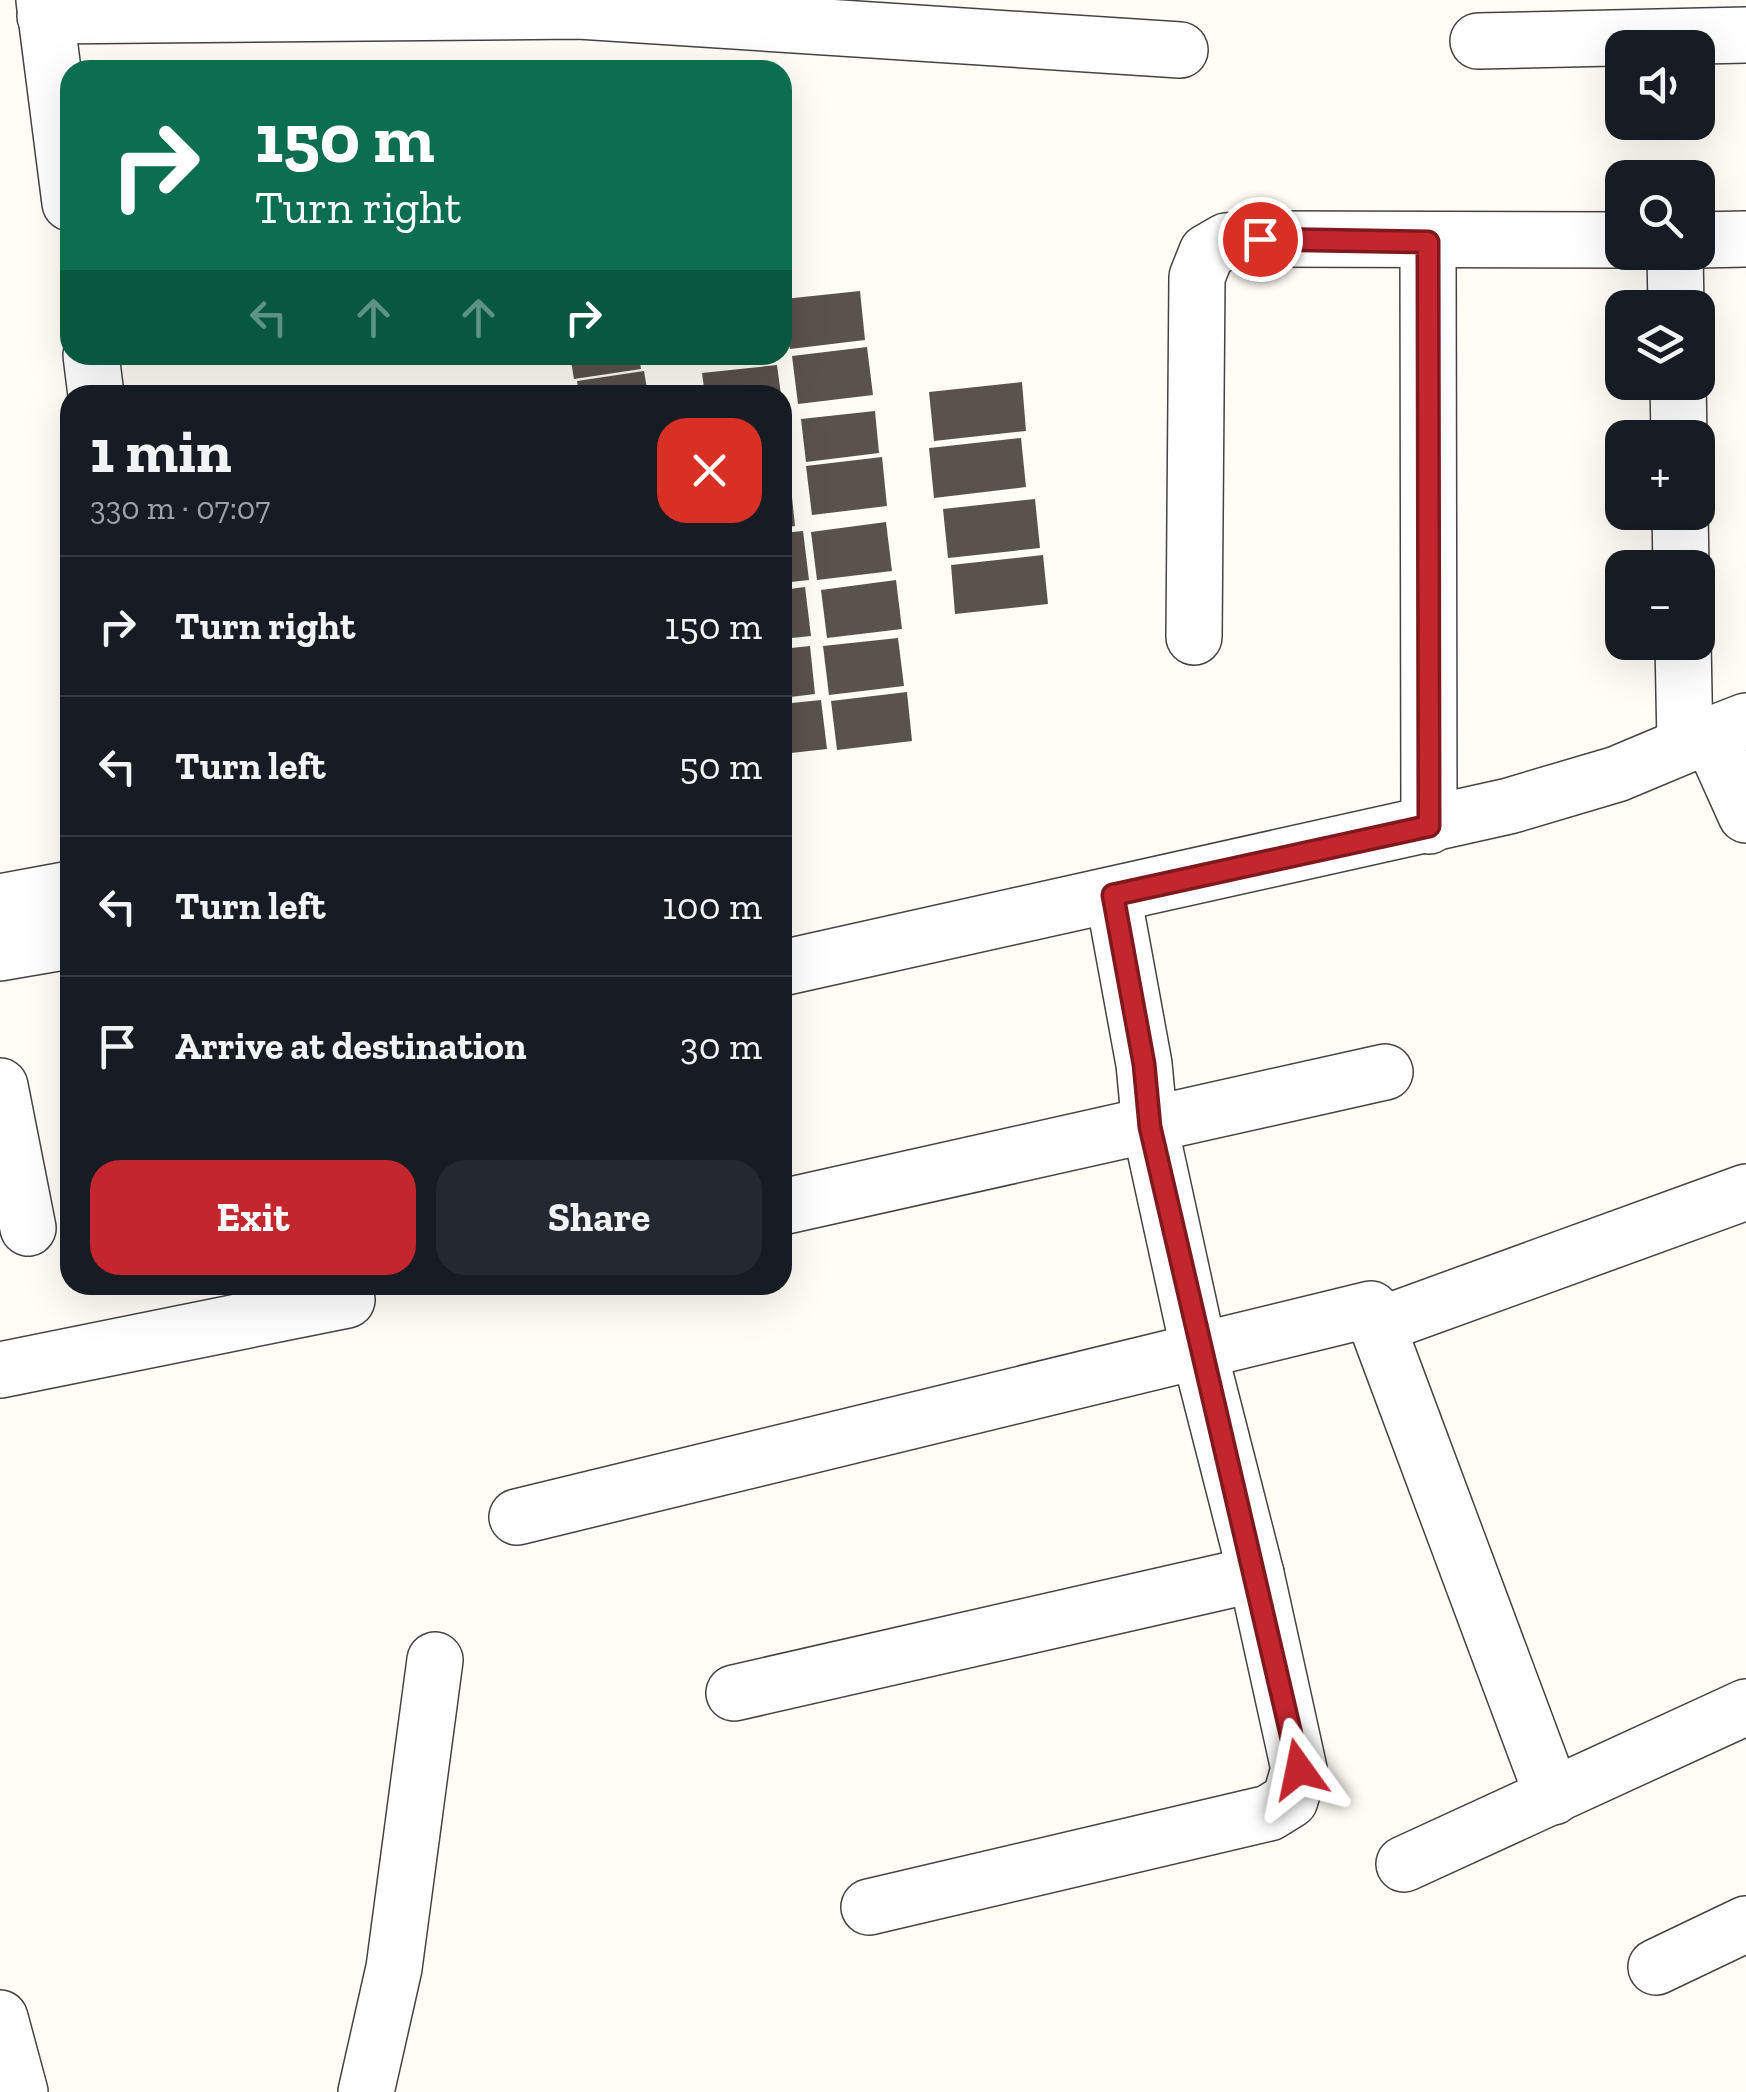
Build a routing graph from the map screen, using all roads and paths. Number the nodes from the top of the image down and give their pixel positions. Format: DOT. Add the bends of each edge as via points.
graph roads {
  1 [pos="44,8"];
  2 [pos="721,10"];
  3 [pos="990,19"];
  4 [pos="1618,19"];
  5 [pos="1746,35"];
  6 [pos="1478,41"];
  7 [pos="1180,50"];
  8 [pos="60,128"];
  9 [pos="1746,239"];
  10 [pos="1605,240"];
  11 [pos="1715,240"];
  12 [pos="1428,242"];
  13 [pos="1194,637"];
  14 [pos="1689,660"];
  15 [pos="1714,734"];
  16 [pos="1746,815"];
  17 [pos="1429,826"];
  18 [pos="60,891"];
  19 [pos="1113,895"];
  20 [pos="0,902"];
  21 [pos="60,943"];
  22 [pos="0,953"];
  23 [pos="792,966"];
  24 [pos="1385,1072"];
  25 [pos="0,1086"];
  26 [pos="1150,1127"];
  27 [pos="1746,1192"];
  28 [pos="792,1205"];
  29 [pos="28,1228"];
  30 [pos="347,1300"];
  31 [pos="1377,1326"];
  32 [pos="1199,1351"];
  33 [pos="0,1370"];
  34 [pos="517,1518"];
  35 [pos="1256,1574"];
  36 [pos="435,1660"];
  37 [pos="734,1693"];
  38 [pos="1746,1707"];
  39 [pos="1554,1797"];
  40 [pos="1404,1864"];
  41 [pos="869,1907"];
  42 [pos="1746,1924"];
  43 [pos="1656,1967"];
  44 [pos="0,2018"];
  45 [pos="20,2092"];
  46 [pos="366,2092"];
  1 -- 2 [label="street"];
  1 -- 8 [label="street"];
  2 -- 3 [label="street"];
  3 -- 7 [label="street"];
  4 -- 5 [label="street"];
  4 -- 6 [label="street"];
  9 -- 11 [label="street"];
  10 -- 12 [label="street"];
  12 -- 13 [label="street" via="1260,239 1226,241 1206,252 1197,278"];
  12 -- 17 [label="street"];
  14 -- 15 [label="street"];
  15 -- 16 [label="street"];
  15 -- 17 [label="street" via="1616,774"];
  17 -- 19 [label="street"];
  18 -- 20 [label="street"];
  19 -- 23 [label="street"];
  19 -- 26 [label="street"];
  21 -- 22 [label="street"];
  24 -- 26 [label="street"];
  25 -- 29 [label="street"];
  26 -- 28 [label="street"];
  26 -- 32 [label="street"];
  27 -- 31 [label="street"];
  30 -- 33 [label="street"];
  31 -- 32 [label="street" via="1371,1308"];
  31 -- 39 [label="street"];
  32 -- 34 [label="street"];
  32 -- 35 [label="street"];
  35 -- 37 [label="street"];
  35 -- 41 [label="street" via="1299,1769 1290,1800 1269,1813"];
  36 -- 46 [label="street" via="394,1968"];
  38 -- 39 [label="street"];
  39 -- 40 [label="street"];
  42 -- 43 [label="street"];
  44 -- 45 [label="street"];
}
